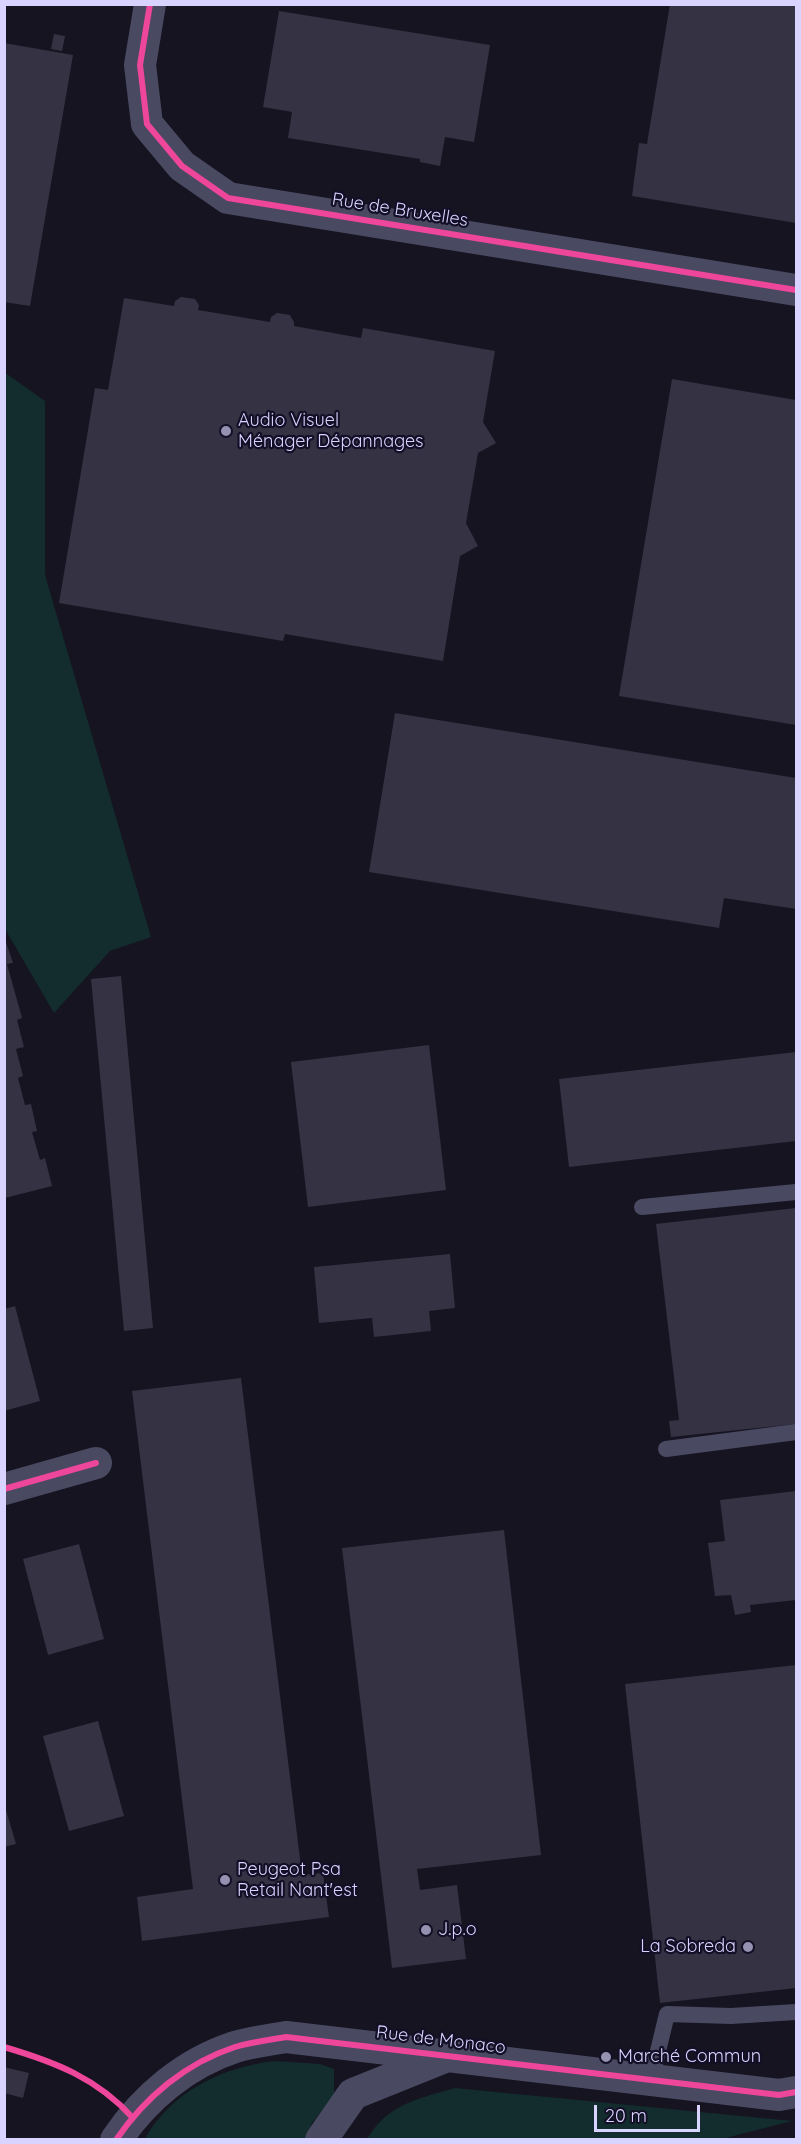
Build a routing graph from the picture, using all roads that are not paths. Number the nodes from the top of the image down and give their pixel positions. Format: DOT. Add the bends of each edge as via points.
graph roads {
  1 [pos="150,4"];
  2 [pos="796,290"];
  3 [pos="796,1192"];
  4 [pos="642,1207"];
  5 [pos="796,1432"];
  6 [pos="666,1449"];
  7 [pos="96,1463"];
  8 [pos="4,1489"];
  9 [pos="796,2012"];
  10 [pos="448,2056"];
  11 [pos="651,2080"];
  12 [pos="796,2092"];
  13 [pos="116,2139"];
  14 [pos="321,2139"];
  1 -- 2 [label="street, Rue de Bruxelles" via="140,65 147,124 182,166 228,198"];
  3 -- 4 [label="lane"];
  5 -- 6 [label="lane"];
  7 -- 8 [label="street"];
  9 -- 11 [label="lane" via="667,2014"];
  10 -- 11 [label="street, Rue de Monaco"];
  10 -- 13 [label="street, Rue de Monaco" via="286,2037 235,2047 182,2071 144,2105"];
  10 -- 14 [label="street" via="353,2094"];
  11 -- 12 [label="street, Rue de Monaco" via="779,2095"];
}
